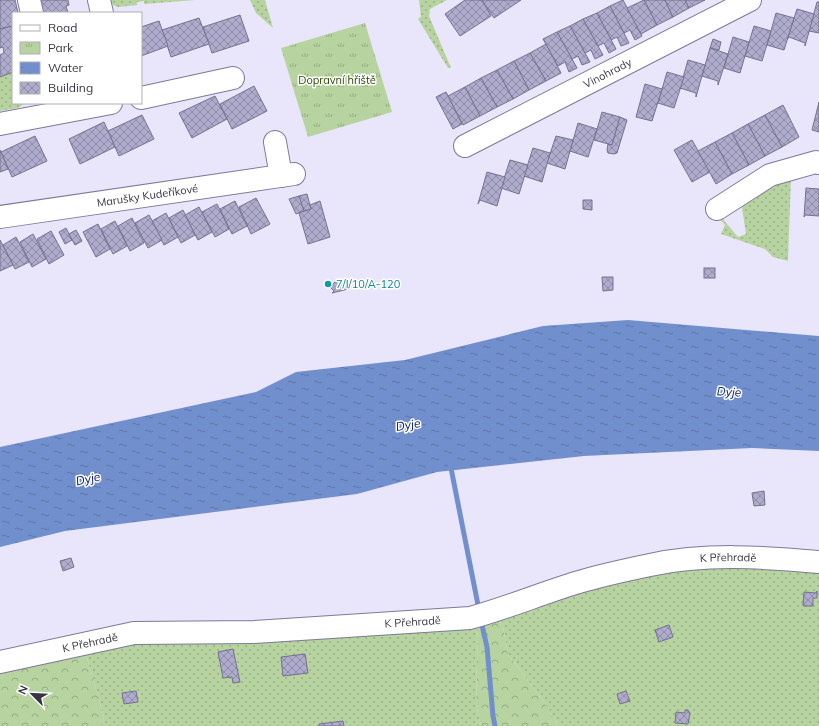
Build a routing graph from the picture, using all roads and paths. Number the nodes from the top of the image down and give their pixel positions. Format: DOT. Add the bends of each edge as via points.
graph roads {
  1 [pos="30,0"];
  2 [pos="100,0"];
  3 [pos="750,0"];
  4 [pos="32,12"];
  5 [pos="102,12"];
  6 [pos="233,78"];
  7 [pos="142,98"];
  8 [pos="101,104"];
  9 [pos="49,109"];
  10 [pos="0,124"];
  11 [pos="275,142"];
  12 [pos="466,146"];
  13 [pos="819,162"];
  14 [pos="717,209"];
  15 [pos="0,217"];
  16 [pos="819,562"];
  17 [pos="0,662"];
  1 -- 4 [label="street"];
  2 -- 5 [label="street"];
  3 -- 12 [label="street, Vinohrady"];
  6 -- 7 [label="street"];
  8 -- 9 [label="street"];
  9 -- 10 [label="street"];
  11 -- 15 [label="street, Marušky Kudeříkové" via="287,175"];
  13 -- 14 [label="street" via="770,175"];
  16 -- 17 [label="street, K Přehradě" via="763,557 701,558 651,564 579,582 470,618 254,632 134,633"];
}
